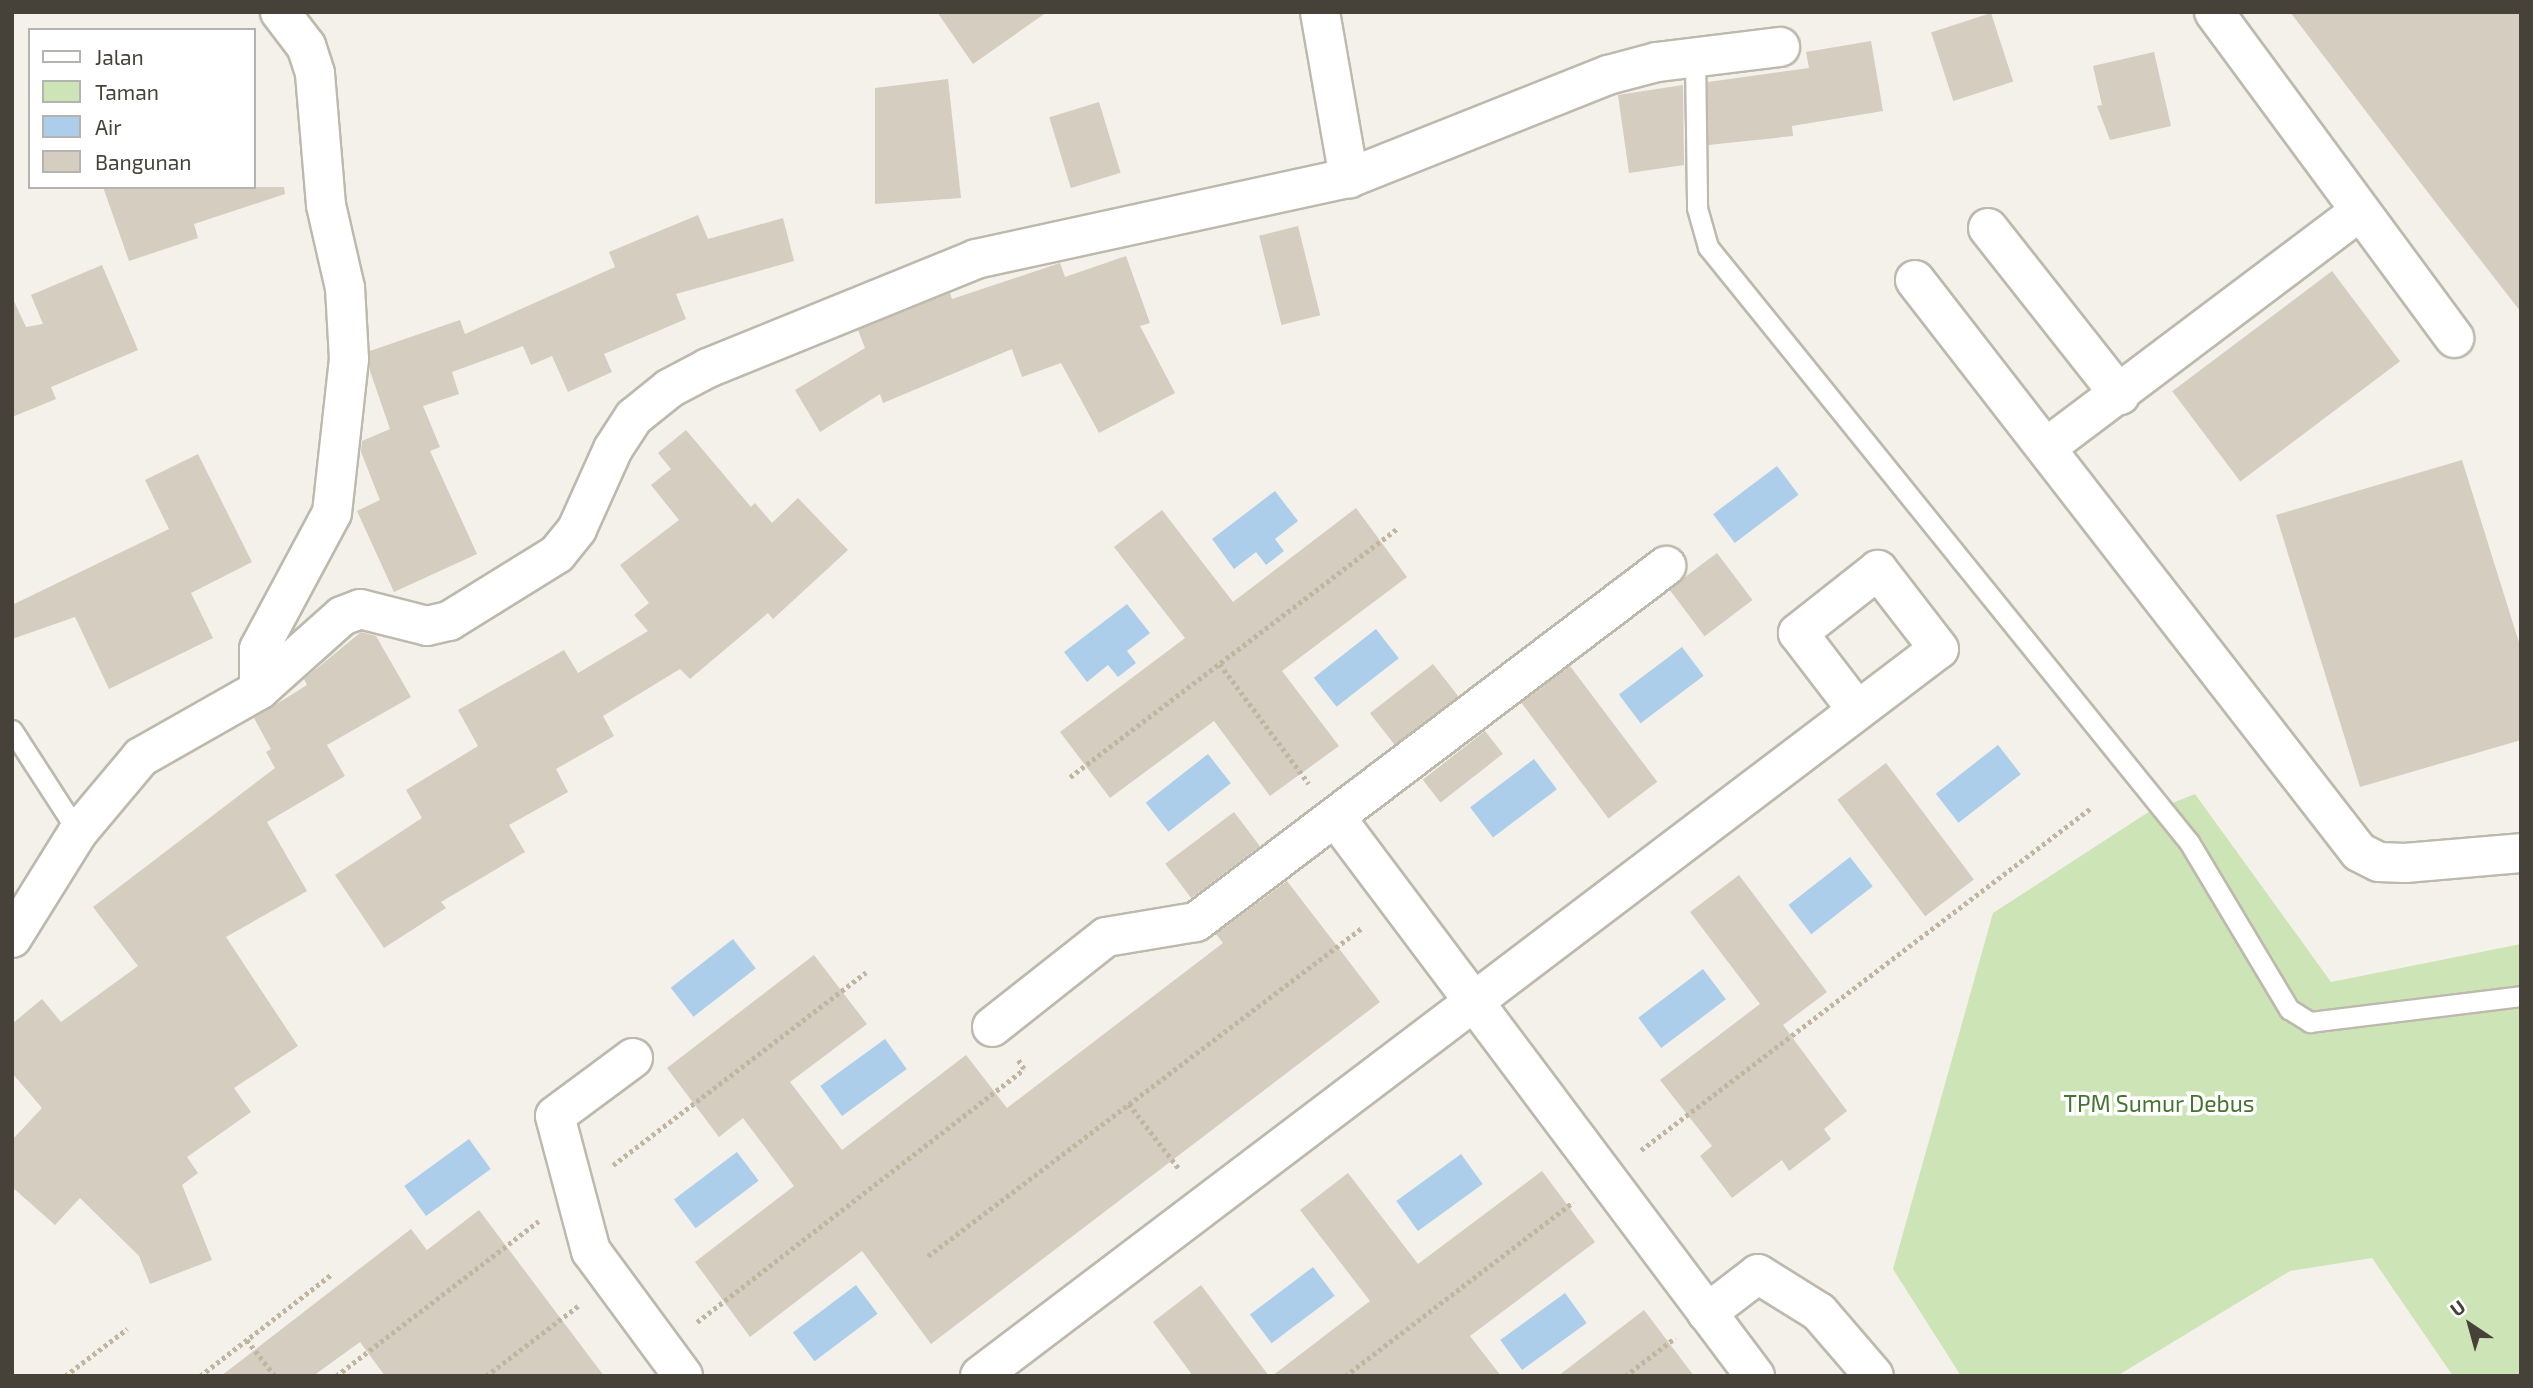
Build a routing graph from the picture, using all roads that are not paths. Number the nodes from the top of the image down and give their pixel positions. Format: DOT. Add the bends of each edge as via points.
graph roads {
  1 [pos="280,12"];
  2 [pos="1320,12"];
  3 [pos="2214,12"];
  4 [pos="1780,47"];
  5 [pos="1695,57"];
  6 [pos="1349,178"];
  7 [pos="2358,212"];
  8 [pos="1988,228"];
  9 [pos="1915,280"];
  10 [pos="2454,338"];
  11 [pos="2120,395"];
  12 [pos="2047,447"];
  13 [pos="1666,566"];
  14 [pos="259,690"];
  15 [pos="1857,710"];
  16 [pos="12,730"];
  17 [pos="1335,818"];
  18 [pos="78,832"];
  19 [pos="2521,853"];
  20 [pos="12,938"];
  21 [pos="2521,996"];
  22 [pos="1474,1001"];
  23 [pos="992,1027"];
  24 [pos="633,1058"];
  25 [pos="1707,1313"];
  26 [pos="672,1362"];
  27 [pos="980,1376"];
  28 [pos="1755,1376"];
  29 [pos="1874,1376"];
  1 -- 14 [label="street" via="306,46 315,73 326,205 345,288 349,359 332,513 259,649"];
  2 -- 6 [label="street"];
  3 -- 7 [label="street"];
  4 -- 5 [label="street"];
  5 -- 6 [label="street" via="1608,75"];
  5 -- 21 [label="lane" via="1697,208 1708,247 2189,842 2289,1009 2309,1022"];
  6 -- 14 [label="street" via="976,259 708,368 670,388 634,417 613,449 578,529 557,554 449,621 427,626 360,609 350,612"];
  7 -- 10 [label="street"];
  7 -- 11 [label="street"];
  8 -- 11 [label="street"];
  9 -- 12 [label="street"];
  11 -- 12 [label="street"];
  12 -- 19 [label="street" via="2359,852 2379,862 2405,863"];
  13 -- 17 [label="street"];
  14 -- 18 [label="street" via="141,757"];
  15 -- 22 [label="street"];
  16 -- 18 [label="lane"];
  17 -- 22 [label="street"];
  17 -- 23 [label="street" via="1196,922 1106,937"];
  18 -- 20 [label="street"];
  22 -- 25 [label="street"];
  22 -- 27 [label="street"];
  24 -- 26 [label="street" via="555,1116 591,1251"];
  25 -- 28 [label="street"];
  25 -- 29 [label="street" via="1758,1274 1819,1312"];
}
